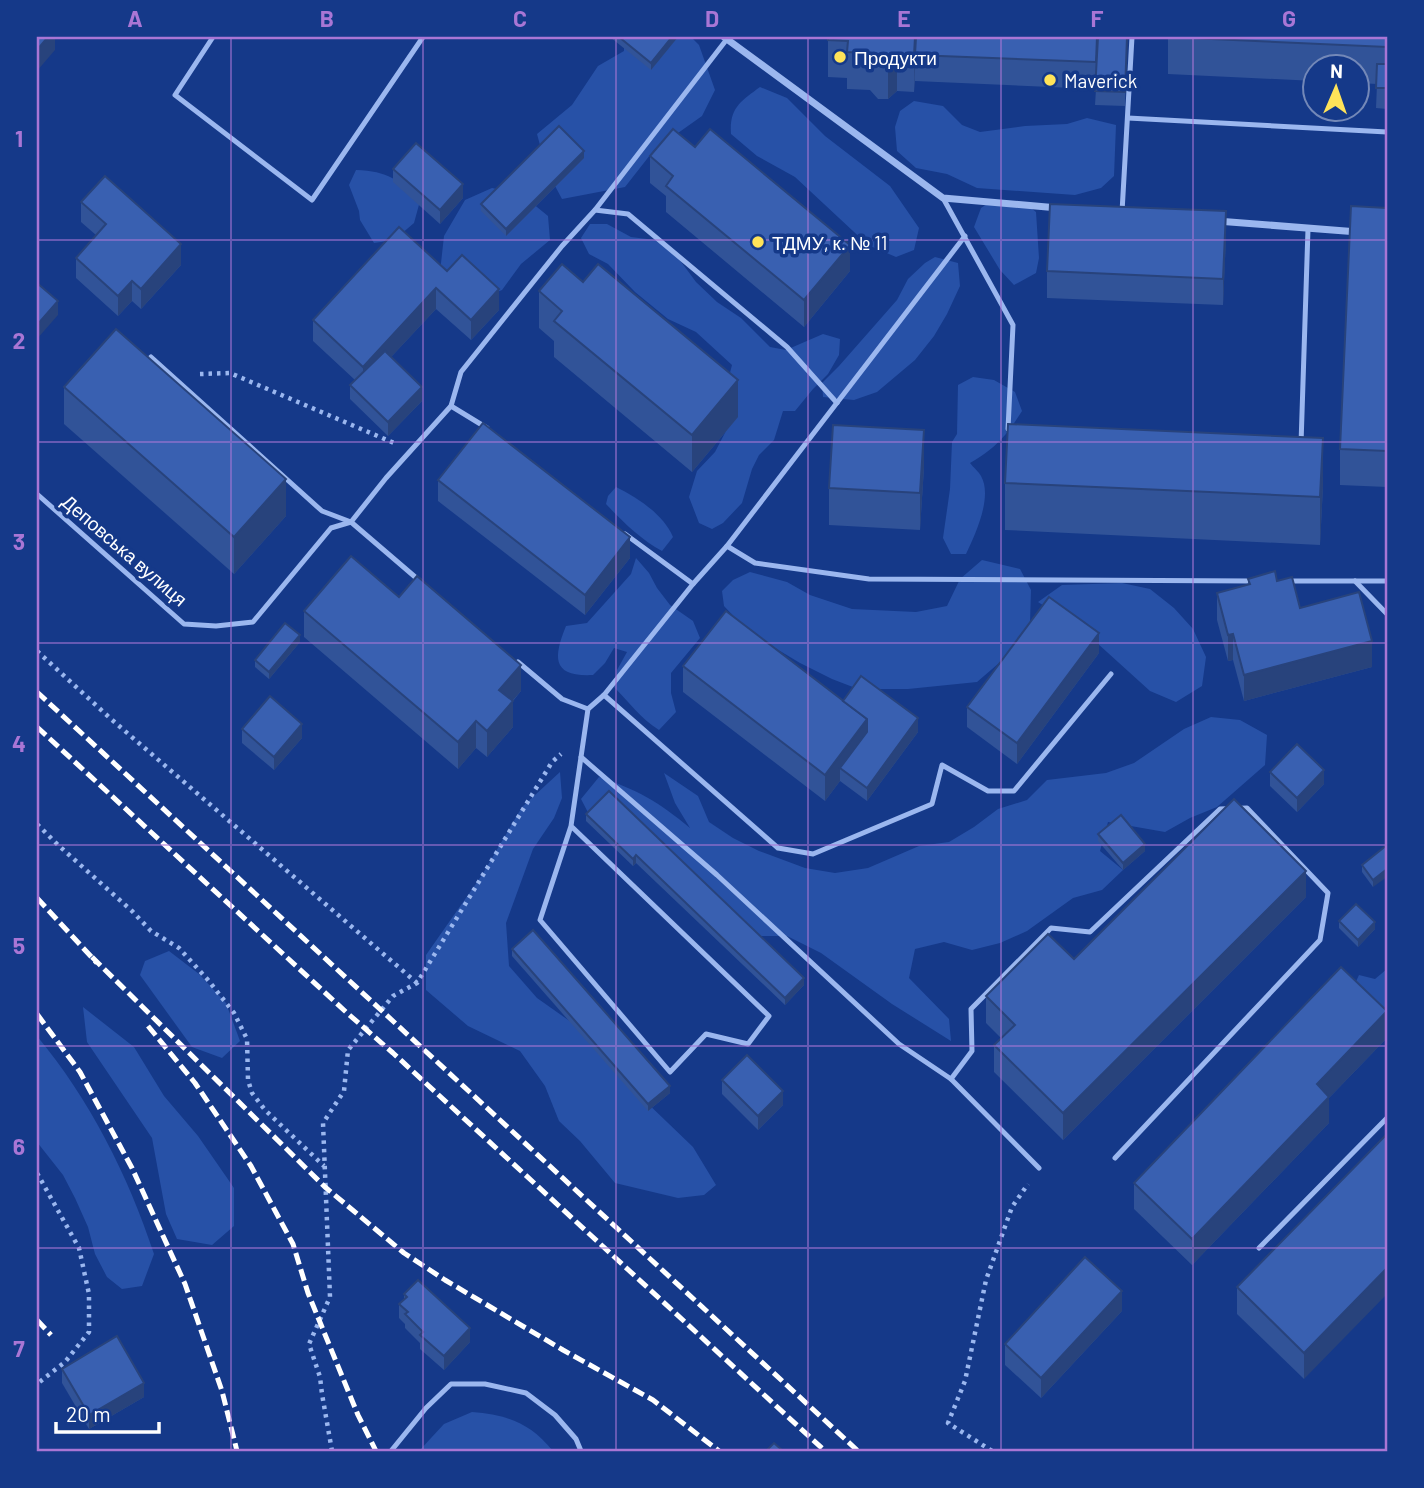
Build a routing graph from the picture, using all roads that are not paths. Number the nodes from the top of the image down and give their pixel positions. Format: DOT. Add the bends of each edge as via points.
graph roads {
  1 [pos="213,37"];
  2 [pos="423,37"];
  3 [pos="1132,37"];
  4 [pos="725,38"];
  5 [pos="1128,118"];
  6 [pos="1387,132"];
  7 [pos="943,198"];
  8 [pos="1067,208"];
  9 [pos="595,210"];
  10 [pos="1108,212"];
  11 [pos="1122,213"];
  12 [pos="1135,214"];
  13 [pos="1202,220"];
  14 [pos="1308,229"];
  15 [pos="1362,232"];
  16 [pos="965,236"];
  17 [pos="151,357"];
  18 [pos="837,403"];
  19 [pos="451,406"];
  20 [pos="1008,431"];
  21 [pos="491,432"];
  22 [pos="1301,448"];
  23 [pos="37,494"];
  24 [pos="351,522"];
  25 [pos="620,531"];
  26 [pos="727,546"];
  27 [pos="1260,581"];
  28 [pos="1274,581"];
  29 [pos="1355,581"];
  30 [pos="1387,581"];
  31 [pos="693,584"];
  32 [pos="428,587"];
  33 [pos="1387,614"];
  34 [pos="510,656"];
  35 [pos="1111,674"];
  36 [pos="604,695"];
  37 [pos="587,709"];
  38 [pos="581,757"];
  39 [pos="571,826"];
  40 [pos="951,1079"];
  41 [pos="1387,1118"];
  42 [pos="1115,1158"];
  43 [pos="1039,1168"];
  44 [pos="1259,1248"];
  45 [pos="391,1451"];
  46 [pos="581,1451"];
  1 -- 2 [label="lane" via="175,95 312,200"];
  3 -- 5 [label="lane"];
  4 -- 7 [label="street"];
  4 -- 9 [label="lane"];
  5 -- 6 [label="lane"];
  5 -- 11 [label="lane"];
  7 -- 8 [label="street"];
  7 -- 16 [label="lane"];
  9 -- 18 [label="lane" via="628,214 787,347"];
  9 -- 19 [label="lane" via="461,372"];
  10 -- 11 [label="street"];
  11 -- 12 [label="street"];
  13 -- 14 [label="street"];
  14 -- 15 [label="street"];
  14 -- 22 [label="lane"];
  16 -- 18 [label="lane"];
  16 -- 20 [label="lane" via="1013,325"];
  17 -- 24 [label="lane" via="322,511"];
  18 -- 26 [label="lane"];
  19 -- 21 [label="lane"];
  19 -- 24 [label="lane"];
  23 -- 24 [label="lane, Деповська вулиця" via="184,624 253,622 331,528"];
  24 -- 32 [label="lane"];
  25 -- 31 [label="lane"];
  26 -- 27 [label="lane" via="755,563 869,579"];
  26 -- 31 [label="lane"];
  28 -- 29 [label="lane"];
  29 -- 30 [label="lane"];
  29 -- 33 [label="lane"];
  31 -- 36 [label="lane"];
  34 -- 37 [label="lane" via="562,699"];
  35 -- 36 [label="lane" via="1014,791 988,791 942,765 932,804 813,854 778,848"];
  36 -- 37 [label="lane"];
  37 -- 38 [label="lane"];
  38 -- 39 [label="lane"];
  38 -- 40 [label="lane" via="717,875 899,1044"];
  39 -- 39 [label="lane" via="769,1016 748,1044 706,1034 670,1072 540,920"];
  40 -- 42 [label="lane" via="972,1051 971,1009 1051,928 1090,932 1220,809 1247,808 1328,893 1320,940"];
  40 -- 43 [label="lane"];
  41 -- 44 [label="lane"];
  45 -- 46 [label="lane" via="451,1384 485,1384 527,1392 555,1415"];
}
